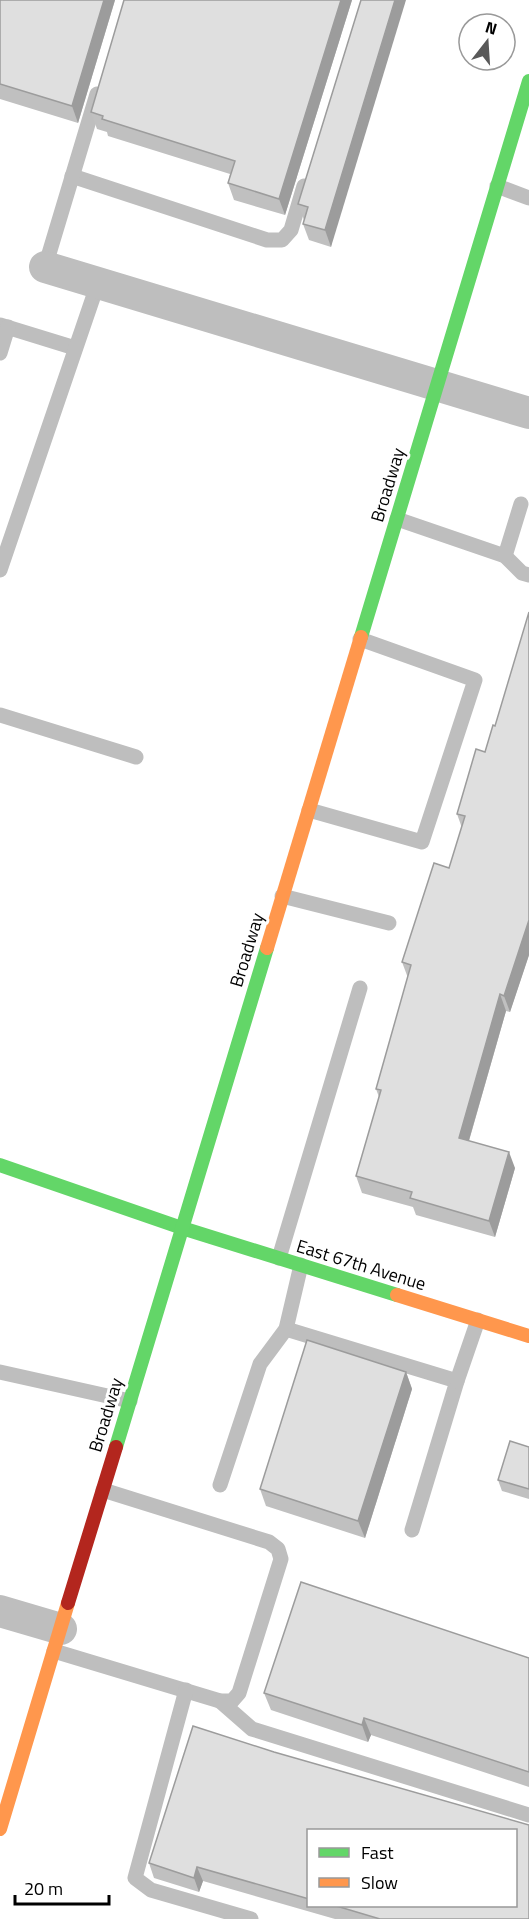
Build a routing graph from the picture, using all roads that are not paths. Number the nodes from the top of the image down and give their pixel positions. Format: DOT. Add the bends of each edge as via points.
graph roads {
  1 [pos="102,77"];
  2 [pos="529,81"];
  3 [pos="308,175"];
  4 [pos="72,176"];
  5 [pos="497,186"];
  6 [pos="529,198"];
  7 [pos="45,267"];
  8 [pos="98,283"];
  9 [pos="4,326"];
  10 [pos="75,348"];
  11 [pos="0,353"];
  12 [pos="437,385"];
  13 [pos="529,413"];
  14 [pos="520,504"];
  15 [pos="397,519"];
  16 [pos="505,556"];
  17 [pos="0,570"];
  18 [pos="529,574"];
  19 [pos="360,639"];
  20 [pos="0,715"];
  21 [pos="136,757"];
  22 [pos="309,810"];
  23 [pos="282,896"];
  24 [pos="389,923"];
  25 [pos="360,988"];
  26 [pos="0,1165"];
  27 [pos="182,1228"];
  28 [pos="279,1258"];
  29 [pos="301,1265"];
  30 [pos="478,1320"];
  31 [pos="286,1329"];
  32 [pos="529,1336"];
  33 [pos="0,1372"];
  34 [pos="457,1381"];
  35 [pos="130,1401"];
  36 [pos="220,1485"];
  37 [pos="103,1490"];
  38 [pos="412,1530"];
  39 [pos="0,1611"];
  40 [pos="57,1640"];
  41 [pos="186,1690"];
  42 [pos="220,1701"];
  43 [pos="529,1815"];
  44 [pos="0,1829"];
  45 [pos="251,1919"];
  1 -- 4 [label="lane"];
  2 -- 5 [label="main road, Broadway"];
  3 -- 4 [label="lane" via="291,230 282,240 267,240"];
  4 -- 7 [label="lane"];
  5 -- 6 [label="lane"];
  5 -- 12 [label="main road, Broadway"];
  7 -- 8 [label="street"];
  8 -- 10 [label="lane"];
  8 -- 12 [label="street"];
  9 -- 10 [label="lane"];
  9 -- 11 [label="lane"];
  10 -- 17 [label="lane"];
  12 -- 13 [label="street"];
  12 -- 15 [label="main road, Broadway"];
  14 -- 16 [label="lane"];
  15 -- 16 [label="lane"];
  15 -- 19 [label="main road, Broadway"];
  16 -- 18 [label="lane" via="522,573"];
  19 -- 22 [label="main road, Broadway"];
  19 -- 22 [label="lane" via="475,681 422,842"];
  20 -- 21 [label="lane"];
  22 -- 23 [label="main road, Broadway"];
  23 -- 24 [label="lane"];
  23 -- 27 [label="main road, Broadway"];
  25 -- 28 [label="lane"];
  26 -- 27 [label="main road, East 67th Avenue"];
  27 -- 28 [label="main road, East 67th Avenue"];
  27 -- 35 [label="main road, Broadway"];
  28 -- 29 [label="main road, East 67th Avenue"];
  29 -- 30 [label="main road, East 67th Avenue"];
  29 -- 31 [label="lane"];
  30 -- 32 [label="main road, East 67th Avenue"];
  30 -- 34 [label="lane"];
  31 -- 34 [label="lane"];
  31 -- 36 [label="lane" via="260,1364"];
  33 -- 35 [label="lane"];
  34 -- 38 [label="lane"];
  35 -- 37 [label="main road, Broadway"];
  37 -- 40 [label="main road, Broadway"];
  37 -- 42 [label="lane" via="278,1548 281,1559 239,1693 232,1701"];
  39 -- 40 [label="street"];
  40 -- 41 [label="lane"];
  40 -- 44 [label="main road, Broadway"];
  41 -- 42 [label="lane"];
  41 -- 45 [label="lane" via="135,1878 151,1890"];
  42 -- 43 [label="lane" via="252,1729"];
}
